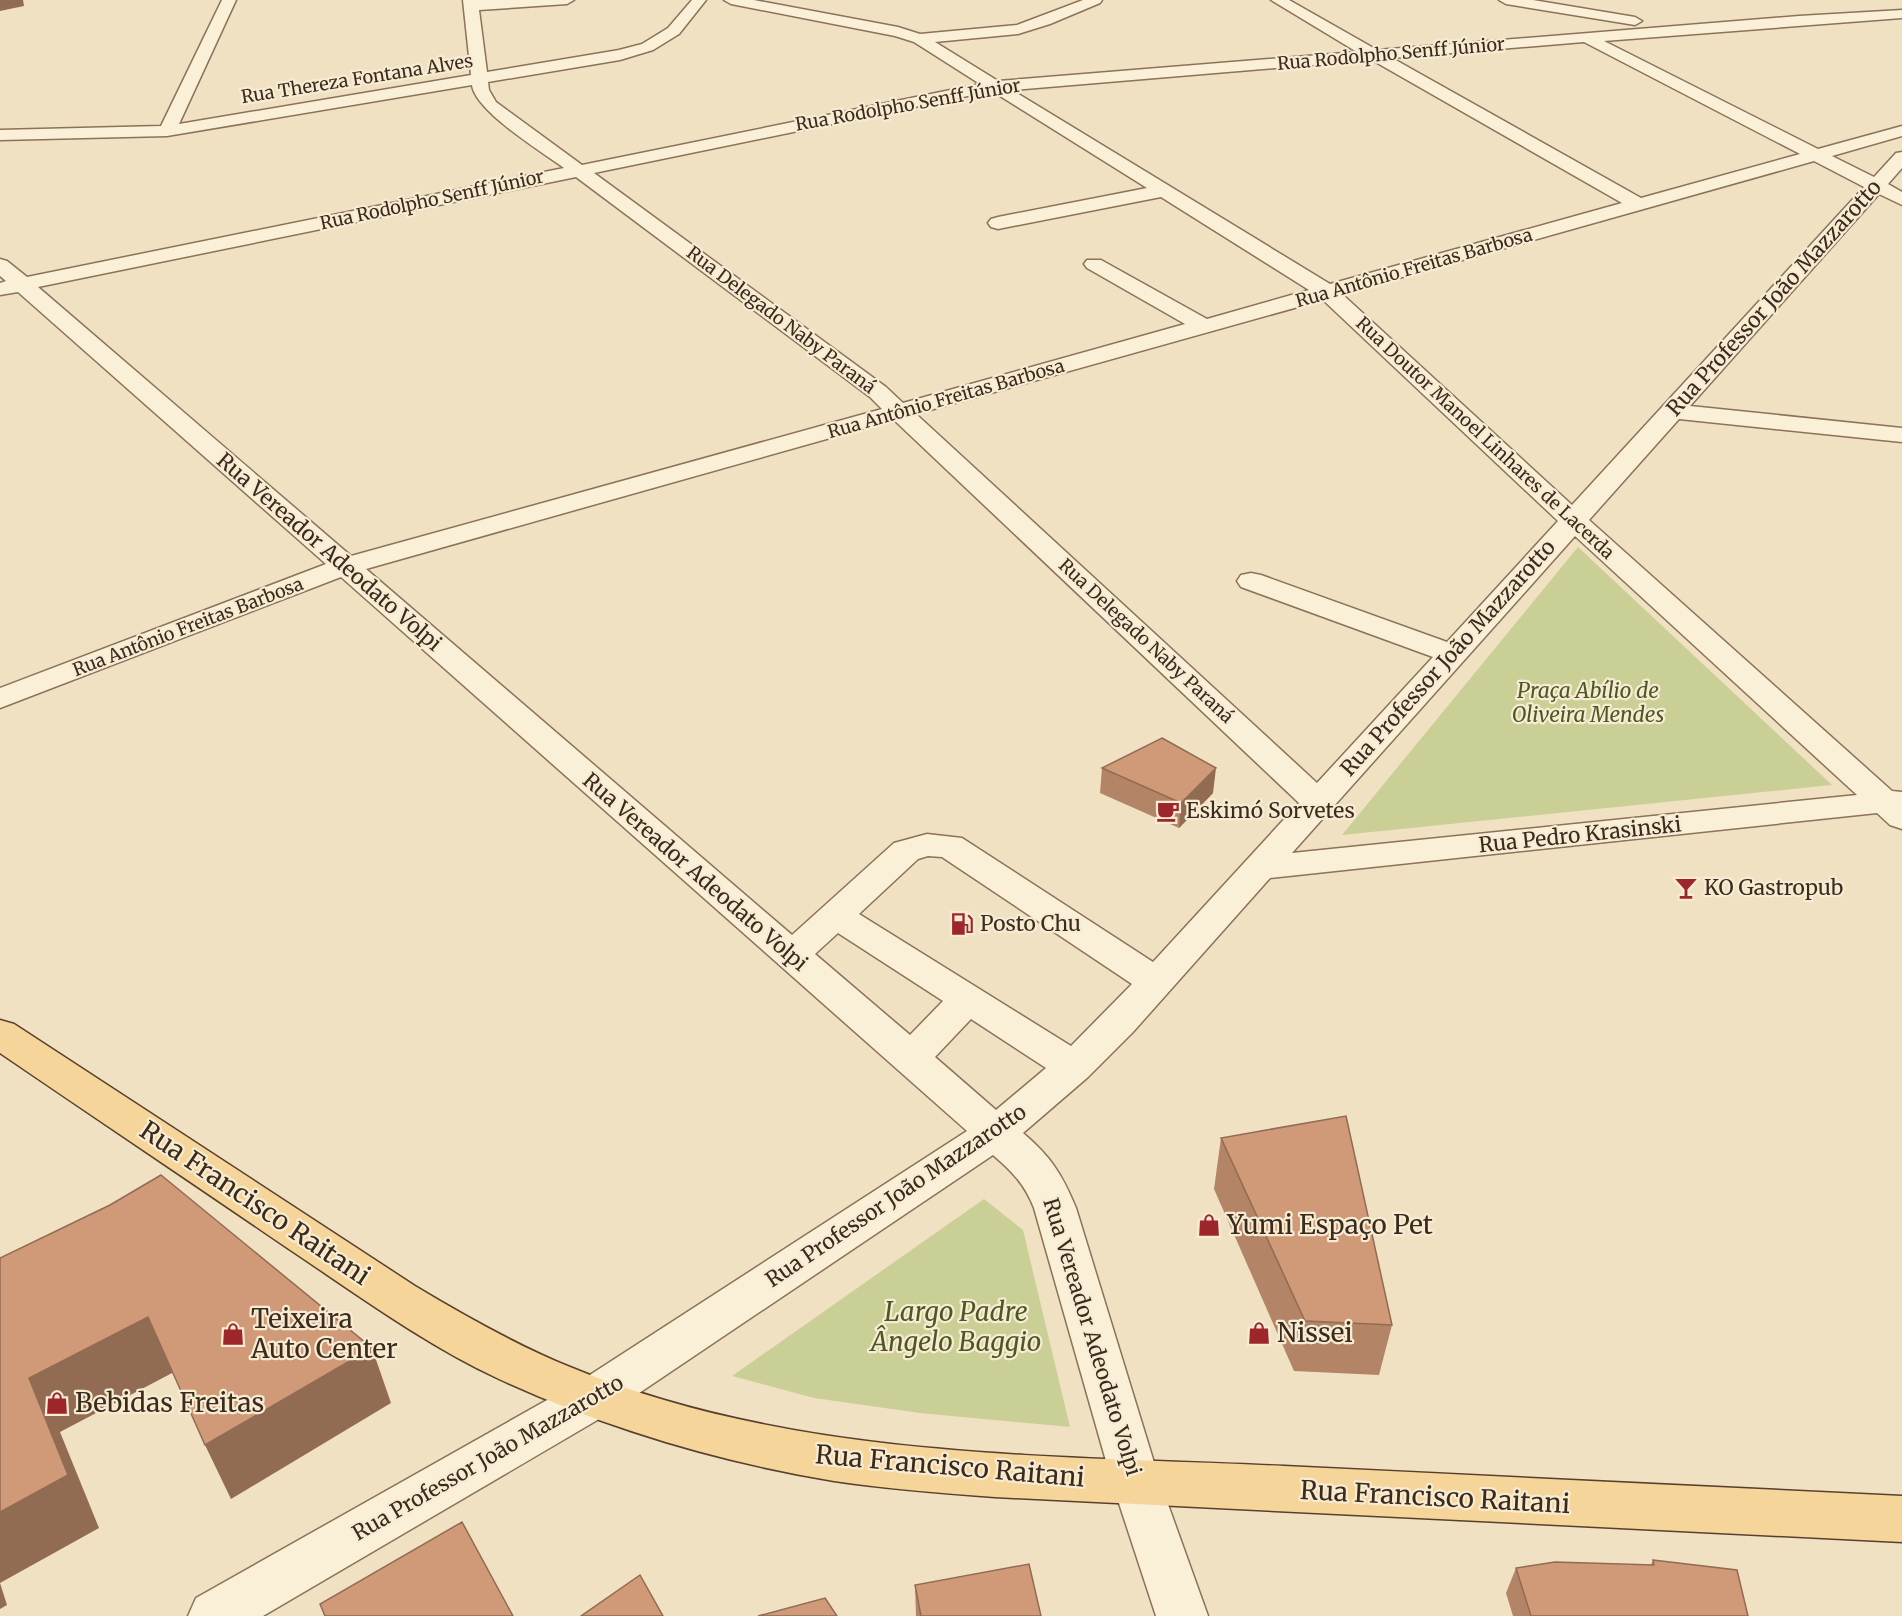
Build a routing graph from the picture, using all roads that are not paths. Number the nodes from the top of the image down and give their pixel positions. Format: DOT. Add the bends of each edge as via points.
graph roads {
  1 [pos="228,0"];
  2 [pos="567,0"];
  3 [pos="699,0"];
  4 [pos="731,0"];
  5 [pos="1095,0"];
  6 [pos="1278,0"];
  7 [pos="1506,0"];
  8 [pos="470,3"];
  9 [pos="1772,8"];
  10 [pos="1902,14"];
  11 [pos="1798,20"];
  12 [pos="1684,30"];
  13 [pos="1587,38"];
  14 [pos="919,39"];
  15 [pos="1375,55"];
  16 [pos="479,79"];
  17 [pos="995,86"];
  18 [pos="167,131"];
  19 [pos="1902,131"];
  20 [pos="0,135"];
  21 [pos="1816,155"];
  22 [pos="1902,157"];
  23 [pos="578,170"];
  24 [pos="1889,185"];
  25 [pos="1163,191"];
  26 [pos="1902,199"];
  27 [pos="1639,205"];
  28 [pos="998,224"];
  29 [pos="1094,264"];
  30 [pos="7,279"];
  31 [pos="1326,292"];
  32 [pos="1204,326"];
  33 [pos="901,411"];
  34 [pos="1672,411"];
  35 [pos="1902,435"];
  36 [pos="1573,520"];
  37 [pos="346,566"];
  38 [pos="1251,581"];
  39 [pos="1452,654"];
  40 [pos="0,699"];
  41 [pos="1318,802"];
  42 [pos="1896,807"];
  43 [pos="1259,868"];
  44 [pos="835,915"];
  45 [pos="791,956"];
  46 [pos="1155,982"];
  47 [pos="967,1000"];
  48 [pos="0,1034"];
  49 [pos="910,1059"];
  50 [pos="1074,1067"];
  51 [pos="995,1133"];
  52 [pos="595,1397"];
  53 [pos="1136,1482"];
  54 [pos="1902,1519"];
  55 [pos="214,1616"];
  56 [pos="1182,1616"];
  1 -- 18 [label="street"];
  2 -- 8 [label="street"];
  3 -- 16 [label="street, Rua Thereza Fontana Alves" via="676,31 654,45"];
  4 -- 14 [label="street, Rua Doutor Manoel Linhares de Lacerda"];
  5 -- 14 [label="street" via="1018,29"];
  6 -- 15 [label="street"];
  7 -- 12 [label="street"];
  8 -- 16 [label="street, Rua Delegado Naby Paraná"];
  9 -- 11 [label="street"];
  10 -- 11 [label="street, Rua Rodolpho Senff Júnior"];
  11 -- 12 [label="street, Rua Rodolpho Senff Júnior"];
  12 -- 13 [label="street, Rua Rodolpho Senff Júnior"];
  13 -- 15 [label="street, Rua Rodolpho Senff Júnior"];
  13 -- 21 [label="street"];
  14 -- 17 [label="street, Rua Doutor Manoel Linhares de Lacerda"];
  15 -- 17 [label="street, Rua Rodolpho Senff Júnior"];
  15 -- 27 [label="street"];
  16 -- 18 [label="street, Rua Thereza Fontana Alves"];
  16 -- 23 [label="street, Rua Delegado Naby Paraná" via="490,105"];
  17 -- 23 [label="street, Rua Rodolpho Senff Júnior"];
  17 -- 25 [label="street, Rua Doutor Manoel Linhares de Lacerda"];
  18 -- 20 [label="street, Rua Thereza Fontana Alves"];
  19 -- 21 [label="street, Rua Antônio Freitas Barbosa"];
  21 -- 24 [label="street"];
  21 -- 27 [label="street, Rua Antônio Freitas Barbosa"];
  22 -- 24 [label="street, Rua Professor João Mazzarotto"];
  23 -- 30 [label="street, Rua Rodolpho Senff Júnior"];
  23 -- 33 [label="street, Rua Delegado Naby Paraná"];
  24 -- 26 [label="street"];
  24 -- 34 [label="street, Rua Professor João Mazzarotto"];
  25 -- 28 [label="street"];
  25 -- 31 [label="street, Rua Doutor Manoel Linhares de Lacerda"];
  27 -- 31 [label="street, Rua Antônio Freitas Barbosa"];
  29 -- 32 [label="street"];
  30 -- 37 [label="street, Rua Vereador Adeodato Volpi"];
  31 -- 32 [label="street, Rua Antônio Freitas Barbosa"];
  31 -- 36 [label="street, Rua Doutor Manoel Linhares de Lacerda"];
  32 -- 33 [label="street, Rua Antônio Freitas Barbosa"];
  33 -- 37 [label="street, Rua Antônio Freitas Barbosa"];
  33 -- 41 [label="street, Rua Delegado Naby Paraná"];
  34 -- 35 [label="street"];
  34 -- 36 [label="street, Rua Professor João Mazzarotto"];
  36 -- 39 [label="street, Rua Professor João Mazzarotto"];
  36 -- 42 [label="street, Rua Doutor Manoel Linhares de Lacerda"];
  37 -- 40 [label="street, Rua Antônio Freitas Barbosa"];
  37 -- 45 [label="street, Rua Vereador Adeodato Volpi"];
  38 -- 39 [label="street"];
  39 -- 41 [label="street, Rua Professor João Mazzarotto"];
  41 -- 43 [label="street, Rua Professor João Mazzarotto"];
  42 -- 43 [label="street, Rua Pedro Krasinski"];
  43 -- 46 [label="street, Rua Professor João Mazzarotto"];
  44 -- 45 [label="street"];
  44 -- 46 [label="street" via="906,851 927,845 950,846"];
  44 -- 47 [label="street"];
  45 -- 49 [label="street, Rua Vereador Adeodato Volpi"];
  46 -- 50 [label="street, Rua Professor João Mazzarotto"];
  47 -- 49 [label="street"];
  47 -- 50 [label="street"];
  48 -- 52 [label="main road, Rua Francisco Raitani" via="451,1331 514,1364"];
  49 -- 51 [label="street, Rua Vereador Adeodato Volpi"];
  50 -- 51 [label="street, Rua Professor João Mazzarotto"];
  51 -- 52 [label="street, Rua Professor João Mazzarotto"];
  51 -- 53 [label="street, Rua Vereador Adeodato Volpi" via="1028,1161 1055,1208"];
  52 -- 53 [label="main road, Rua Francisco Raitani" via="682,1425 792,1451 881,1465"];
  52 -- 55 [label="street, Rua Professor João Mazzarotto"];
  53 -- 54 [label="main road, Rua Francisco Raitani"];
  53 -- 56 [label="street, Rua Vereador Adeodato Volpi"];
}
